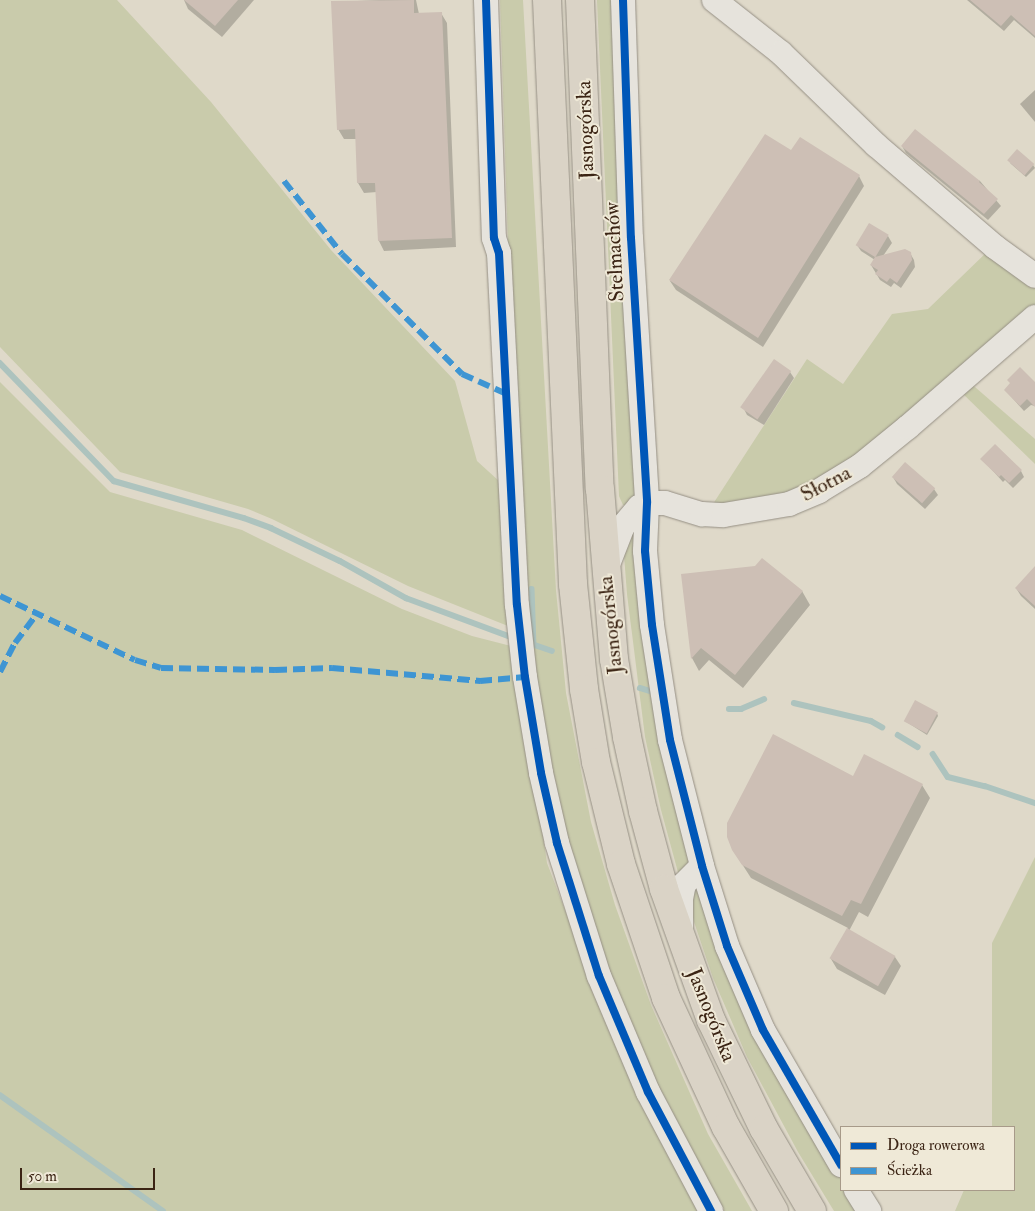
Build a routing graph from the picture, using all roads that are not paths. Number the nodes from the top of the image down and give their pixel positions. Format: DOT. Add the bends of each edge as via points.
graph roads {
  1 [pos="486,0"];
  2 [pos="547,0"];
  3 [pos="580,0"];
  4 [pos="623,0"];
  5 [pos="714,0"];
  6 [pos="1035,276"];
  7 [pos="1035,316"];
  8 [pos="647,503"];
  9 [pos="606,572"];
  10 [pos="702,866"];
  11 [pos="681,941"];
  12 [pos="840,1163"];
  13 [pos="857,1191"];
  14 [pos="711,1211"];
  15 [pos="774,1211"];
  16 [pos="812,1211"];
  17 [pos="870,1211"];
  1 -- 14 [label="street" via="494,238 499,253 517,605 525,678 543,782 557,843 599,976 648,1092"];
  2 -- 15 [label="main road, Jasnogórska" via="573,584 584,689 596,762 621,864 666,998 726,1127"];
  3 -- 9 [label="main road, Jasnogórska"];
  4 -- 8 [label="street, Stelmachów" via="631,238"];
  5 -- 6 [label="street" via="781,53 876,145"];
  7 -- 8 [label="street, Słotna" via="908,427 860,466 819,492 788,504 724,515 702,514 665,503"];
  8 -- 9 [label="street" via="639,507 623,526"];
  8 -- 10 [label="street, Stelmachów" via="645,551 659,676 670,740"];
  9 -- 11 [label="main road, Jasnogórska" via="614,659 632,762 652,847"];
  10 -- 11 [label="street" via="682,890"];
  10 -- 12 [label="street, Stelmachów" via="727,946 763,1030"];
  11 -- 16 [label="main road, Jasnogórska" via="726,1055"];
  13 -- 17 [label="street"];
}
